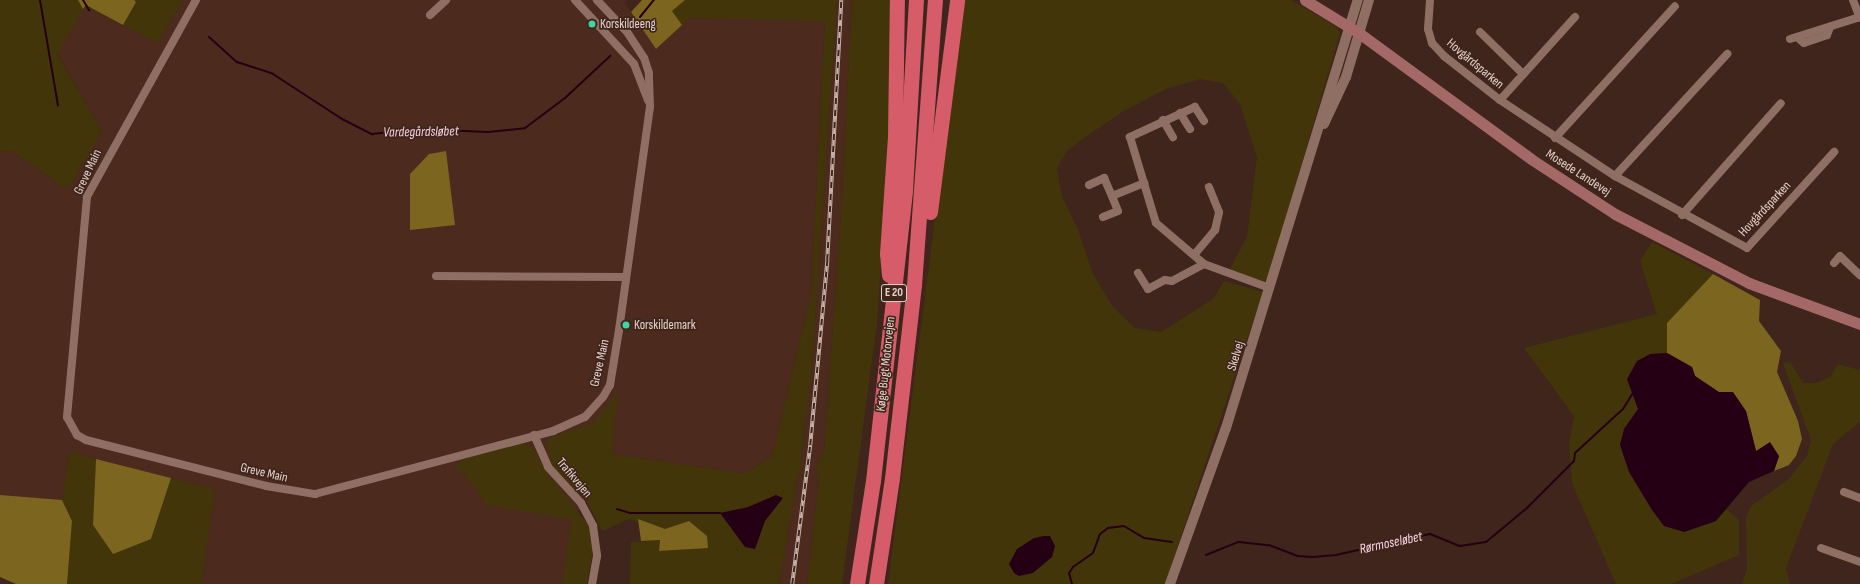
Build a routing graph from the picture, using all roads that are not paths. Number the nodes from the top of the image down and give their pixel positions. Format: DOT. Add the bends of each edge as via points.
graph roads {
  1 [pos="196,0"];
  2 [pos="446,0"];
  3 [pos="575,0"];
  4 [pos="597,0"];
  5 [pos="897,0"];
  6 [pos="916,0"];
  7 [pos="934,0"];
  8 [pos="957,0"];
  9 [pos="1305,0"];
  10 [pos="1358,0"];
  11 [pos="1368,0"];
  12 [pos="1430,0"];
  13 [pos="1853,0"];
  14 [pos="1675,6"];
  15 [pos="430,15"];
  16 [pos="1575,17"];
  17 [pos="1860,18"];
  18 [pos="1355,30"];
  19 [pos="1480,32"];
  20 [pos="1793,38"];
  21 [pos="1727,54"];
  22 [pos="1523,74"];
  23 [pos="1500,100"];
  24 [pos="1782,103"];
  25 [pos="650,107"];
  26 [pos="1180,113"];
  27 [pos="1163,120"];
  28 [pos="1204,121"];
  29 [pos="1190,130"];
  30 [pos="1173,137"];
  31 [pos="1555,138"];
  32 [pos="1834,152"];
  33 [pos="1615,176"];
  34 [pos="1144,183"];
  35 [pos="1089,184"];
  36 [pos="1209,187"];
  37 [pos="1112,196"];
  38 [pos="1682,215"];
  39 [pos="1103,217"];
  40 [pos="1194,255"];
  41 [pos="1834,263"];
  42 [pos="1204,264"];
  43 [pos="1138,272"];
  44 [pos="1860,275"];
  45 [pos="436,276"];
  46 [pos="626,277"];
  47 [pos="914,285"];
  48 [pos="1270,288"];
  49 [pos="892,306"];
  50 [pos="1860,324"];
  51 [pos="534,435"];
  52 [pos="1844,492"];
  53 [pos="1860,498"];
  54 [pos="1821,548"];
  55 [pos="1860,562"];
  56 [pos="592,584"];
  57 [pos="856,584"];
  58 [pos="876,584"];
  59 [pos="1170,584"];
  1 -- 51 [label="street, Greve Main" via="87,197 66,406 70,427 86,440 266,486 315,494"];
  2 -- 15 [label="street"];
  3 -- 25 [label="street, Greve Main" via="634,64"];
  4 -- 25 [label="street, Greve Main" via="627,32 644,58 649,73"];
  5 -- 49 [label="highway" via="895,137 887,254"];
  6 -- 49 [label="highway, Køge Bugt Motorvejen / E 20" via="905,190"];
  7 -- 47 [label="highway, Køge Bugt Motorvejen / E 20"];
  8 -- 47 [label="highway" via="934,191"];
  9 -- 18 [label="main road, Mosede Landevej"];
  10 -- 18 [label="street"];
  11 -- 18 [label="street"];
  12 -- 23 [label="street, Hovgårdsparken" via="1427,16 1432,43 1444,56"];
  13 -- 17 [label="street"];
  14 -- 31 [label="street"];
  16 -- 22 [label="street, Hovgårdsparken"];
  17 -- 20 [label="street"];
  18 -- 48 [label="street, Skelvej"];
  18 -- 50 [label="main road, Mosede Landevej" via="1531,159 1615,214 1749,283"];
  19 -- 22 [label="street, Hovgårdsparken"];
  21 -- 33 [label="street"];
  22 -- 23 [label="street, Hovgårdsparken"];
  23 -- 31 [label="street, Hovgårdsparken"];
  24 -- 38 [label="street"];
  25 -- 46 [label="street, Greve Main"];
  26 -- 27 [label="street"];
  26 -- 28 [label="street" via="1195,106"];
  26 -- 29 [label="street"];
  27 -- 30 [label="street"];
  27 -- 34 [label="street" via="1130,137"];
  31 -- 33 [label="street, Hovgårdsparken"];
  32 -- 38 [label="street, Hovgårdsparken" via="1747,248"];
  33 -- 38 [label="street, Hovgårdsparken"];
  34 -- 37 [label="street"];
  34 -- 40 [label="street" via="1156,223"];
  35 -- 37 [label="street" via="1104,178"];
  36 -- 40 [label="street" via="1219,212 1215,230"];
  37 -- 39 [label="street" via="1118,211"];
  40 -- 42 [label="street"];
  41 -- 44 [label="street" via="1840,256"];
  42 -- 43 [label="street" via="1172,281 1165,280 1148,289"];
  42 -- 48 [label="street"];
  45 -- 46 [label="street"];
  46 -- 51 [label="street, Greve Main" via="610,385 604,397 595,408 573,423"];
  47 -- 58 [label="highway, Køge Bugt Motorvejen / E 20" via="892,478"];
  48 -- 59 [label="street, Skelvej" via="1226,428"];
  49 -- 57 [label="highway, Køge Bugt Motorvejen / E 20" via="873,481"];
  51 -- 56 [label="street, Trafikvejen" via="548,467 581,503 593,526 597,556"];
  52 -- 53 [label="street"];
  54 -- 55 [label="street"];
}
